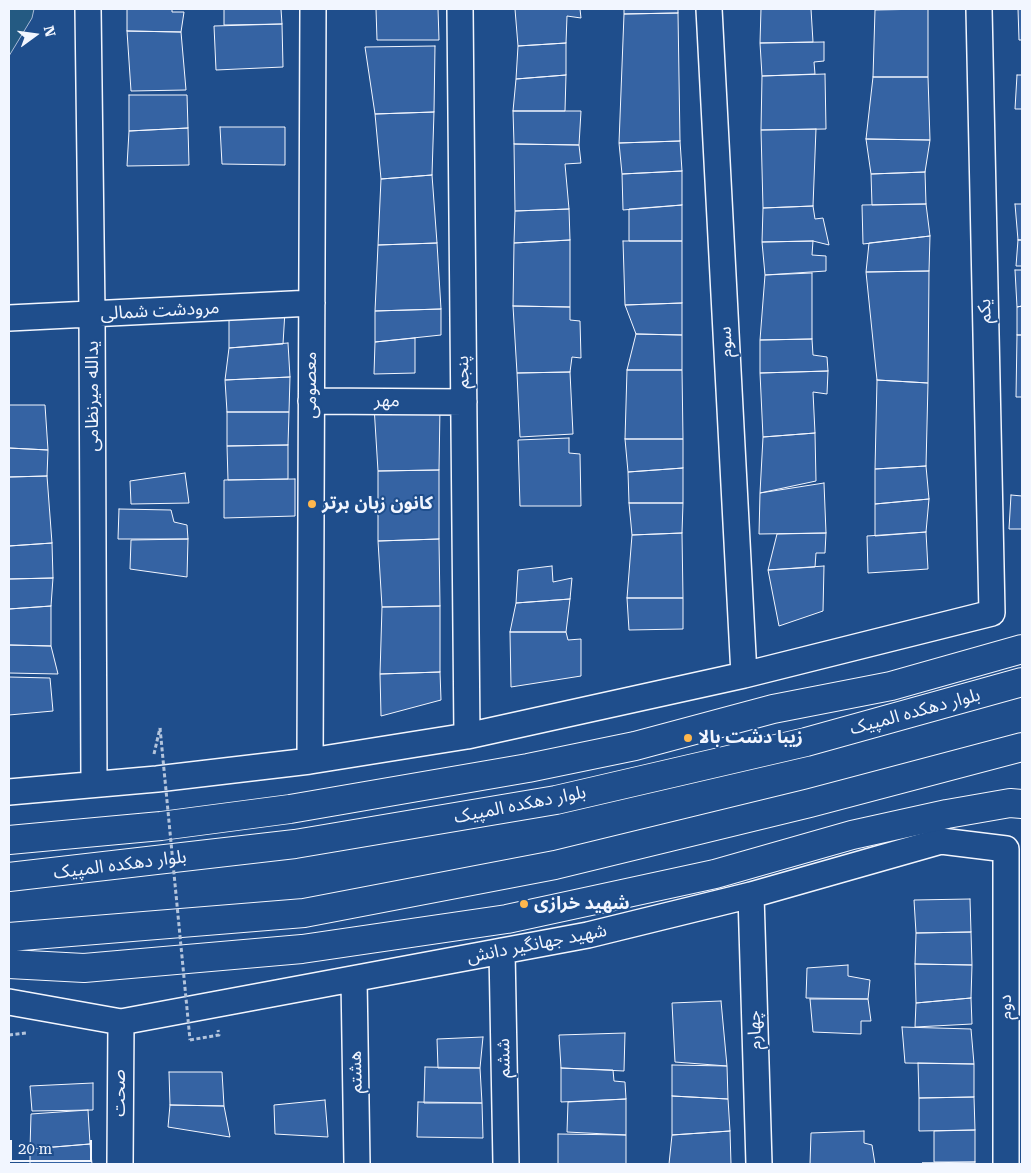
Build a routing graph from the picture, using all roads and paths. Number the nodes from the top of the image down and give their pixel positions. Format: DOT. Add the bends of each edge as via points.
graph roads {
  1 [pos="88,9"];
  2 [pos="313,9"];
  3 [pos="460,9"];
  4 [pos="709,9"];
  5 [pos="979,9"];
  6 [pos="312,303"];
  7 [pos="92,314"];
  8 [pos="9,318"];
  9 [pos="311,400"];
  10 [pos="464,402"];
  11 [pos="1022,649"];
  12 [pos="744,675"];
  13 [pos="1022,682"];
  14 [pos="160,728"];
  15 [pos="467,736"];
  16 [pos="1022,747"];
  17 [pos="310,760"];
  18 [pos="94,784"];
  19 [pos="9,792"];
  20 [pos="1022,804"];
  21 [pos="9,840"];
  22 [pos="1006,849"];
  23 [pos="9,877"];
  24 [pos="751,895"];
  25 [pos="9,937"];
  26 [pos="502,951"];
  27 [pos="9,964"];
  28 [pos="354,980"];
  29 [pos="9,1002"];
  30 [pos="121,1022"];
  31 [pos="190,1040"];
  32 [pos="120,1164"];
  33 [pos="357,1164"];
  34 [pos="506,1164"];
  35 [pos="759,1164"];
  36 [pos="1006,1164"];
  1 -- 7 [label="street, یدالله میرنظامی"];
  2 -- 6 [label="street, معصومی"];
  3 -- 10 [label="street, پنجم"];
  4 -- 12 [label="street, سوم"];
  5 -- 12 [label="street, یکم" via="992,614"];
  6 -- 7 [label="street, مرودشت شمالی"];
  6 -- 9 [label="street, معصومی"];
  7 -- 8 [label="street, مرودشت شمالی"];
  7 -- 18 [label="street, یدالله میرنظامی"];
  9 -- 10 [label="street, مهر"];
  9 -- 17 [label="street, معصومی"];
  10 -- 15 [label="street, پنجم"];
  11 -- 21 [label="main road" via="891,686 774,709 635,746 528,768 290,809 162,826"];
  12 -- 15 [label="street"];
  13 -- 23 [label="main road, بلوار دهکده المپیک" via="806,742 556,800 295,844"];
  14 -- 31 [label="path, bridge"];
  15 -- 17 [label="street"];
  16 -- 25 [label="main road" via="555,865 304,913"];
  17 -- 18 [label="street"];
  18 -- 19 [label="street"];
  20 -- 27 [label="main road" via="1010,803 947,814 715,874 507,919 302,949 84,968"];
  22 -- 24 [label="street, شهید جهانگیر دانش" via="941,841"];
  22 -- 36 [label="street, دوم"];
  24 -- 26 [label="street, شهید جهانگیر دانش" via="588,935"];
  24 -- 35 [label="street, چهارم"];
  26 -- 28 [label="street, شهید جهانگیر دانش"];
  26 -- 34 [label="street, ششم"];
  28 -- 30 [label="street, شهید جهانگیر دانش"];
  28 -- 33 [label="street, هشتم"];
  29 -- 30 [label="street"];
  30 -- 32 [label="street, صحت"];
}
